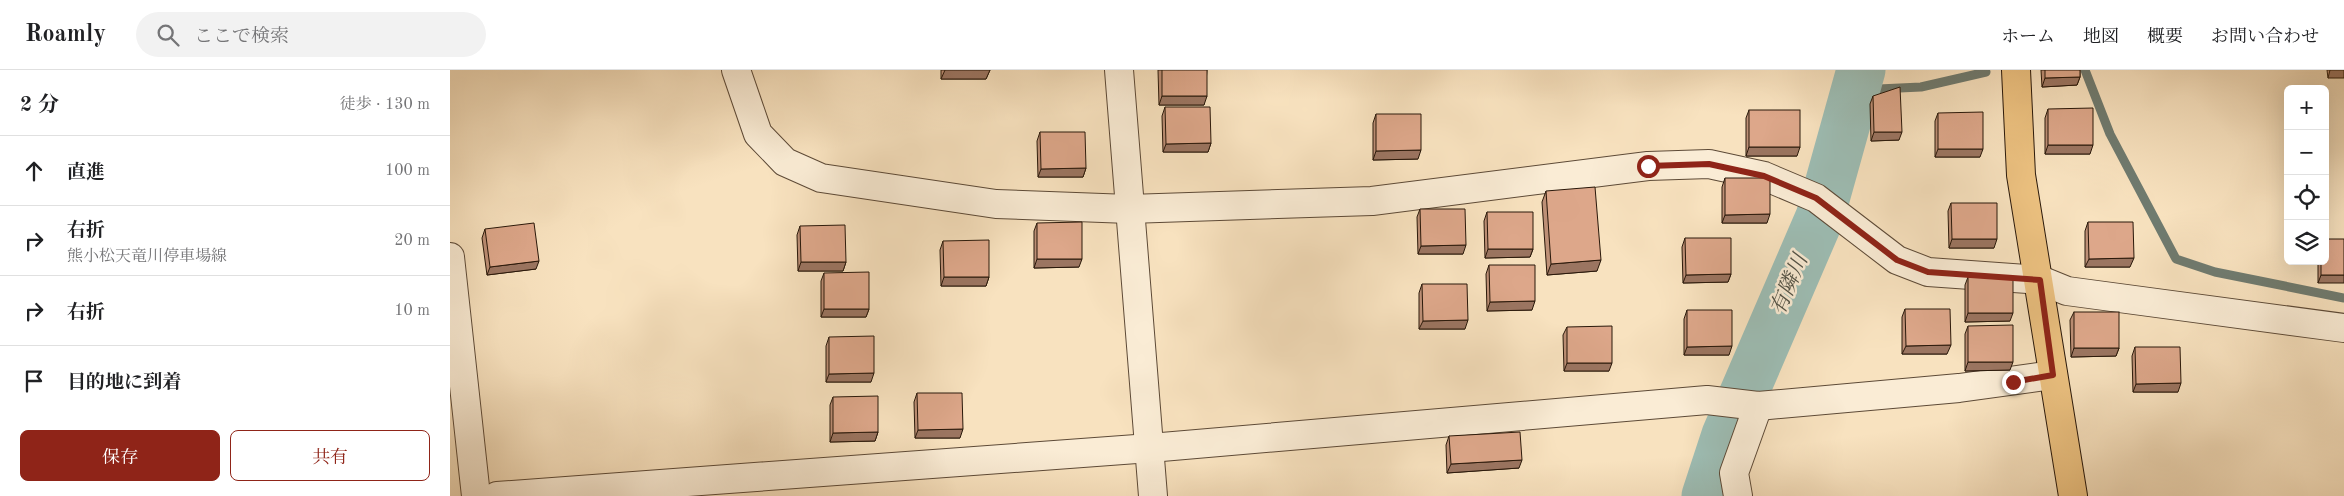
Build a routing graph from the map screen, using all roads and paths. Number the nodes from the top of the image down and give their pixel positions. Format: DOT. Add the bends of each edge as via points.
graph roads {
  1 [pos="736,70"];
  2 [pos="1119,70"];
  3 [pos="2016,70"];
  4 [pos="1129,209"];
  5 [pos="450,257"];
  6 [pos="2040,280"];
  7 [pos="2344,328"];
  8 [pos="2053,375"];
  9 [pos="1757,406"];
  10 [pos="1150,448"];
  11 [pos="476,496"];
  12 [pos="497,496"];
  13 [pos="1153,496"];
  14 [pos="1738,496"];
  15 [pos="2073,496"];
  1 -- 4 [label="street" via="758,134 786,162 821,178 996,204"];
  2 -- 4 [label="street"];
  3 -- 6 [label="main road" via="2021,175"];
  4 -- 6 [label="street" via="1372,201 1648,166 1709,164 1764,176 1822,202 1897,260 1928,272"];
  4 -- 10 [label="street"];
  5 -- 11 [label="street"];
  6 -- 7 [label="street" via="2067,291"];
  6 -- 8 [label="main road"];
  8 -- 9 [label="street" via="1959,388"];
  8 -- 15 [label="main road"];
  9 -- 10 [label="street" via="1707,400"];
  9 -- 14 [label="street" via="1734,474"];
  10 -- 12 [label="street"];
  10 -- 13 [label="street"];
}
